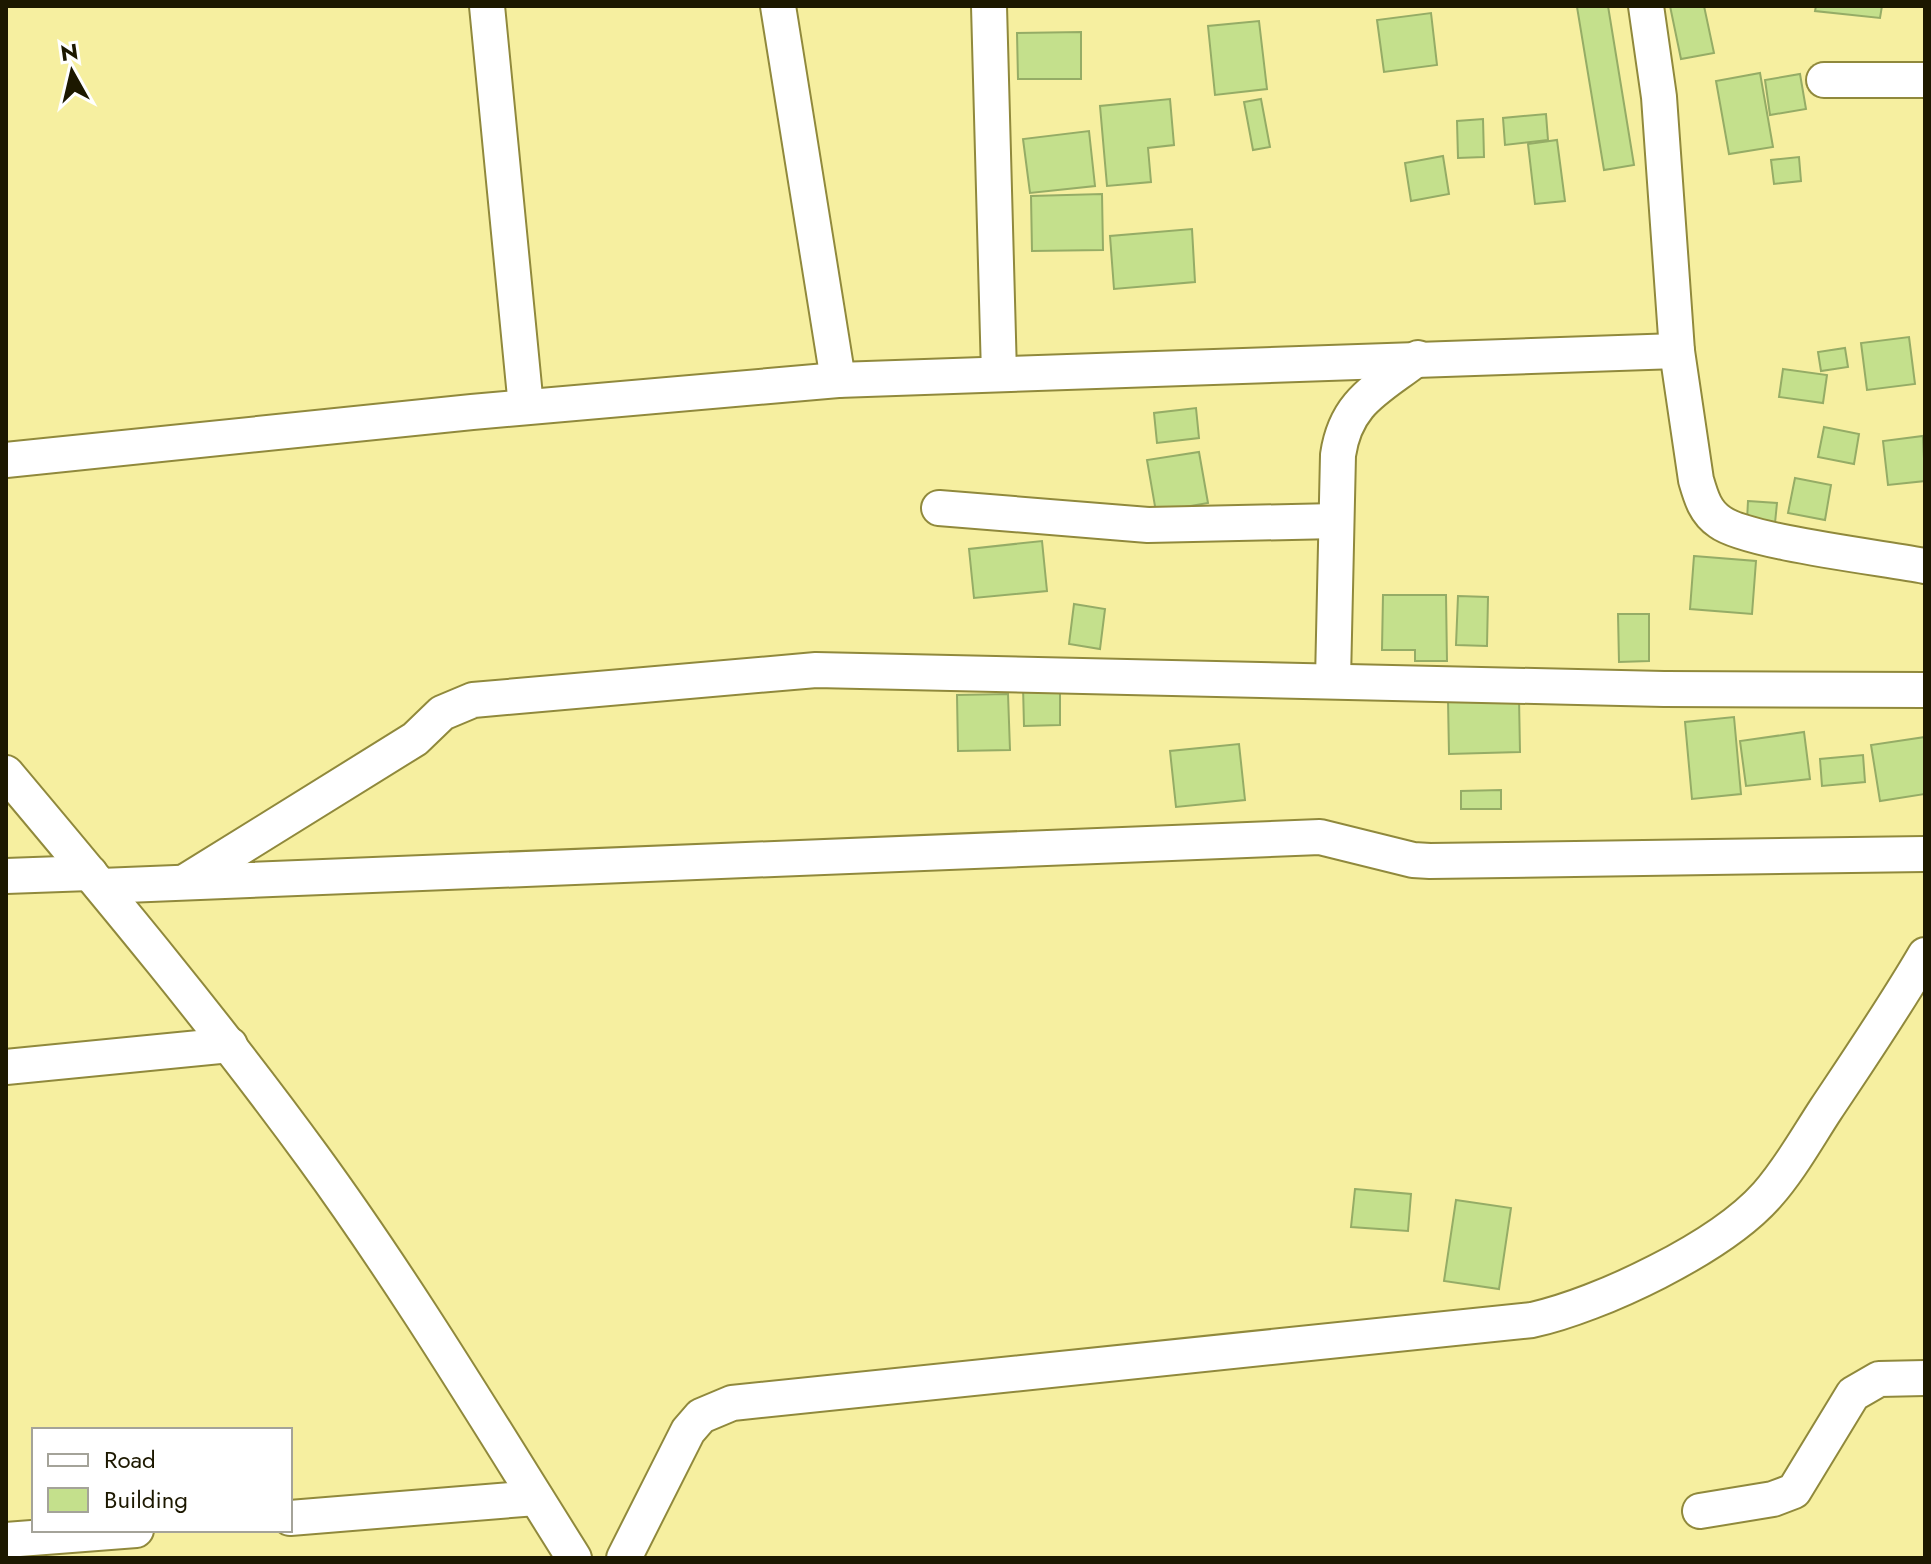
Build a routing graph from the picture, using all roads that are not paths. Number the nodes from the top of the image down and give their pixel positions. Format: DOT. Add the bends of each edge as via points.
graph roads {
  1 [pos="487,6"];
  2 [pos="778,6"];
  3 [pos="989,6"];
  4 [pos="1646,6"];
  5 [pos="1824,80"];
  6 [pos="1925,80"];
  7 [pos="1677,351"];
  8 [pos="1418,358"];
  9 [pos="999,374"];
  10 [pos="838,380"];
  11 [pos="526,407"];
  12 [pos="6,460"];
  13 [pos="939,508"];
  14 [pos="1336,521"];
  15 [pos="1925,566"];
  16 [pos="1333,680"];
  17 [pos="1925,690"];
  18 [pos="6,773"];
  19 [pos="1925,854"];
  20 [pos="6,876"];
  21 [pos="95,879"];
  22 [pos="181,884"];
  23 [pos="1925,955"];
  24 [pos="1911,998"];
  25 [pos="230,1045"];
  26 [pos="6,1067"];
  27 [pos="1925,1378"];
  28 [pos="536,1498"];
  29 [pos="1700,1511"];
  30 [pos="292,1518"];
  31 [pos="110,1532"];
  32 [pos="6,1540"];
  33 [pos="574,1558"];
  34 [pos="624,1558"];
  1 -- 11 [label="street"];
  2 -- 10 [label="street"];
  3 -- 9 [label="street"];
  4 -- 7 [label="street" via="1659,97"];
  5 -- 6 [label="street"];
  7 -- 8 [label="street"];
  7 -- 15 [label="street" via="1696,480 1711,514 1739,532"];
  8 -- 9 [label="street"];
  8 -- 14 [label="street" via="1354,408 1342,427"];
  9 -- 10 [label="street"];
  10 -- 11 [label="street"];
  11 -- 12 [label="street"];
  13 -- 14 [label="street" via="1148,525"];
  14 -- 16 [label="street"];
  16 -- 17 [label="street"];
  16 -- 22 [label="street" via="816,670 473,700 442,713 403,747"];
  18 -- 21 [label="street"];
  19 -- 22 [label="street" via="1422,861 1320,837"];
  20 -- 21 [label="street"];
  21 -- 22 [label="street"];
  21 -- 25 [label="street"];
  23 -- 24 [label="street"];
  24 -- 34 [label="street" via="1767,1195 1734,1226 1593,1301 1532,1320 732,1403 701,1416 688,1431"];
  25 -- 26 [label="street"];
  25 -- 28 [label="street" via="411,1301"];
  27 -- 29 [label="street" via="1879,1379 1853,1394 1794,1491"];
  28 -- 30 [label="street"];
  28 -- 33 [label="street"];
  31 -- 32 [label="street"];
}
